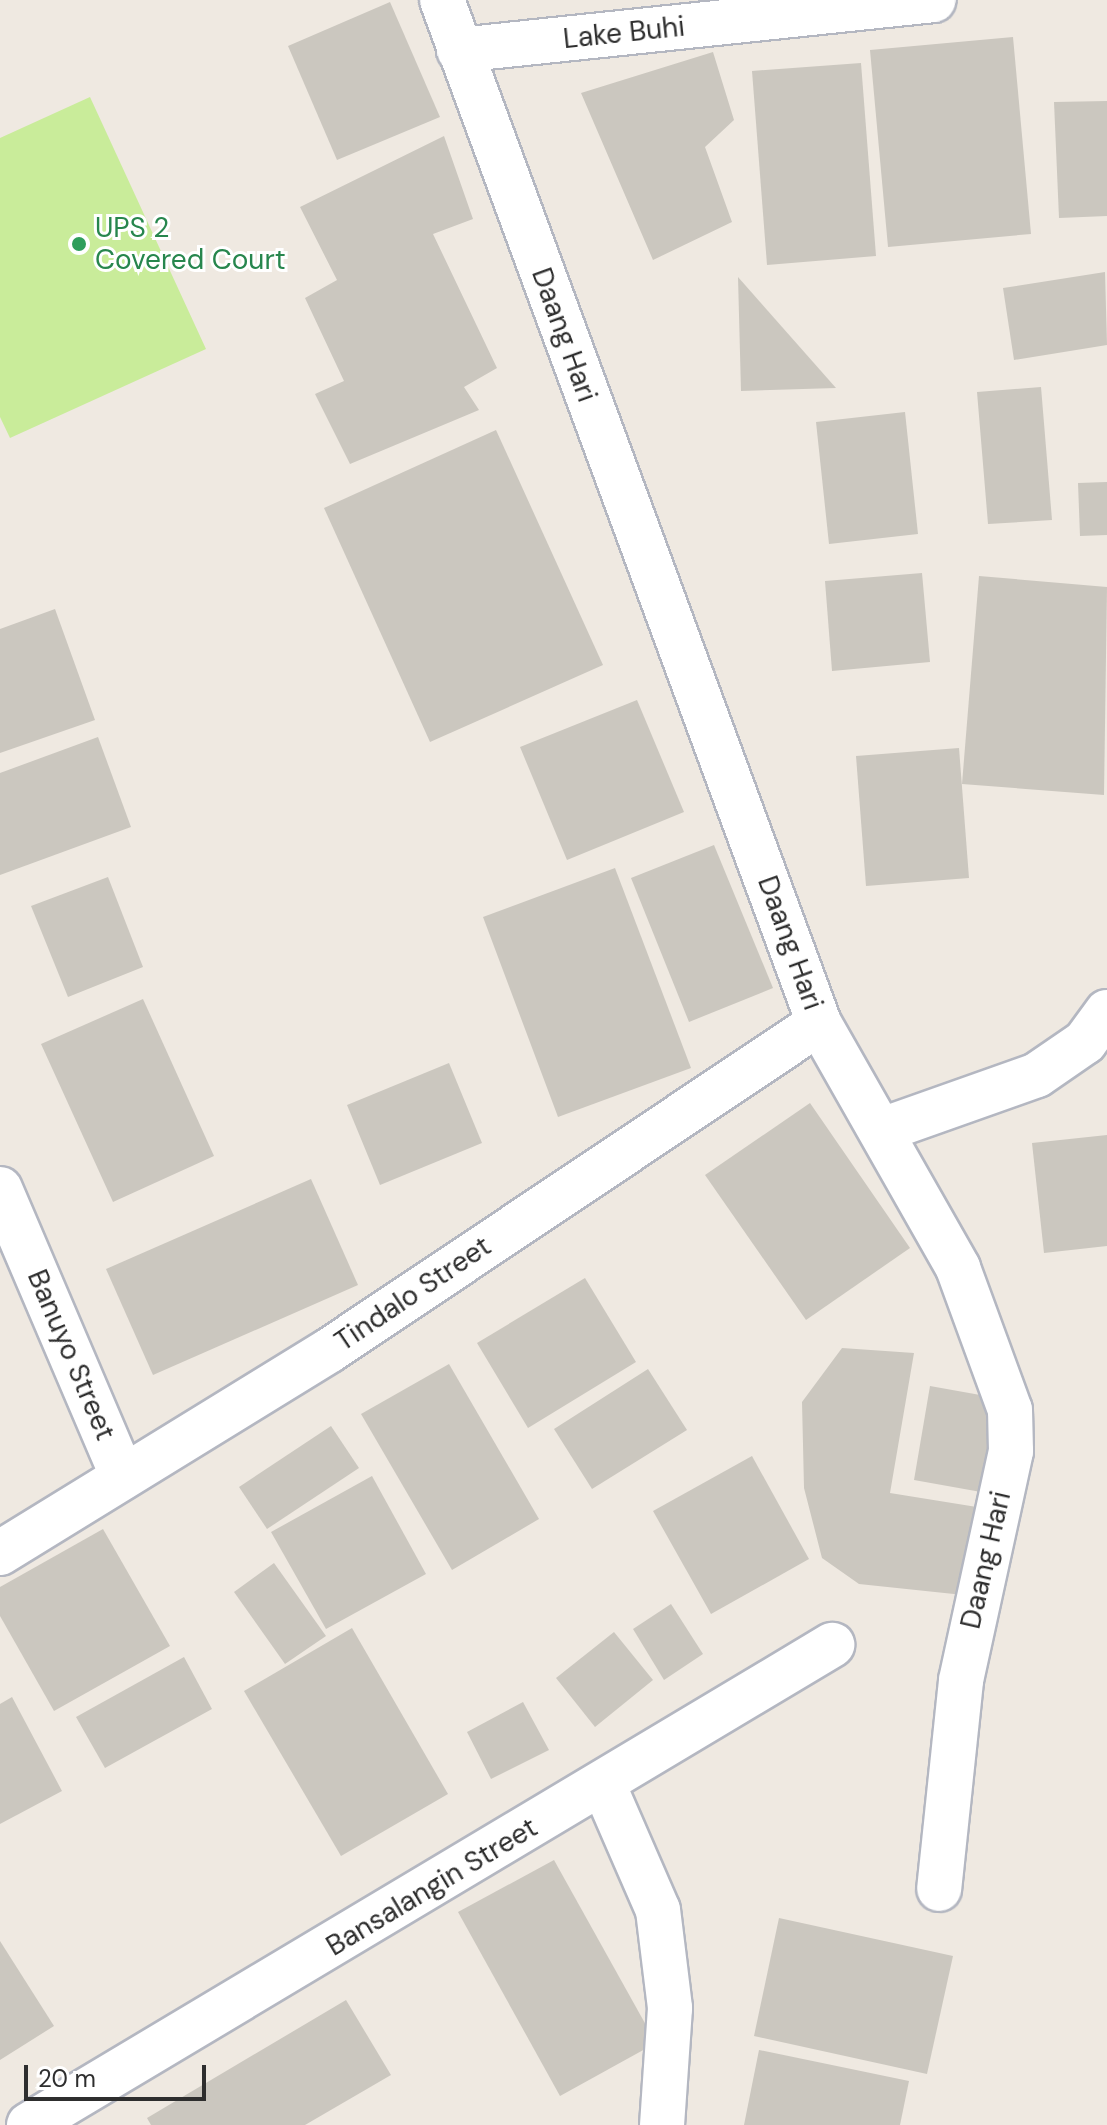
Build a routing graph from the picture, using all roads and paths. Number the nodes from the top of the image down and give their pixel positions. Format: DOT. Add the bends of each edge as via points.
graph roads {
  1 [pos="442,0"];
  2 [pos="933,0"];
  3 [pos="459,50"];
  4 [pos="1107,1012"];
  5 [pos="819,1023"];
  6 [pos="882,1130"];
  7 [pos="0,1189"];
  8 [pos="123,1477"];
  9 [pos="0,1553"];
  10 [pos="832,1645"];
  11 [pos="604,1786"];
  12 [pos="939,1889"];
  13 [pos="29,2125"];
  14 [pos="662,2125"];
  1 -- 3 [label="street, Daang Hari"];
  2 -- 3 [label="street, Lake Buhi"];
  3 -- 5 [label="street, Daang Hari"];
  4 -- 6 [label="street" via="1085,1042 1037,1075"];
  5 -- 6 [label="street, Daang Hari"];
  5 -- 8 [label="street, Tindalo Street" via="330,1350"];
  6 -- 12 [label="street, Daang Hari" via="958,1268 1012,1428 961,1681"];
  7 -- 8 [label="street, Banuyo Street"];
  8 -- 9 [label="street, Tindalo Street"];
  10 -- 11 [label="street, Bansalangin Street"];
  11 -- 13 [label="street, Bansalangin Street"];
  11 -- 14 [label="street" via="658,1910 670,2008"];
}
